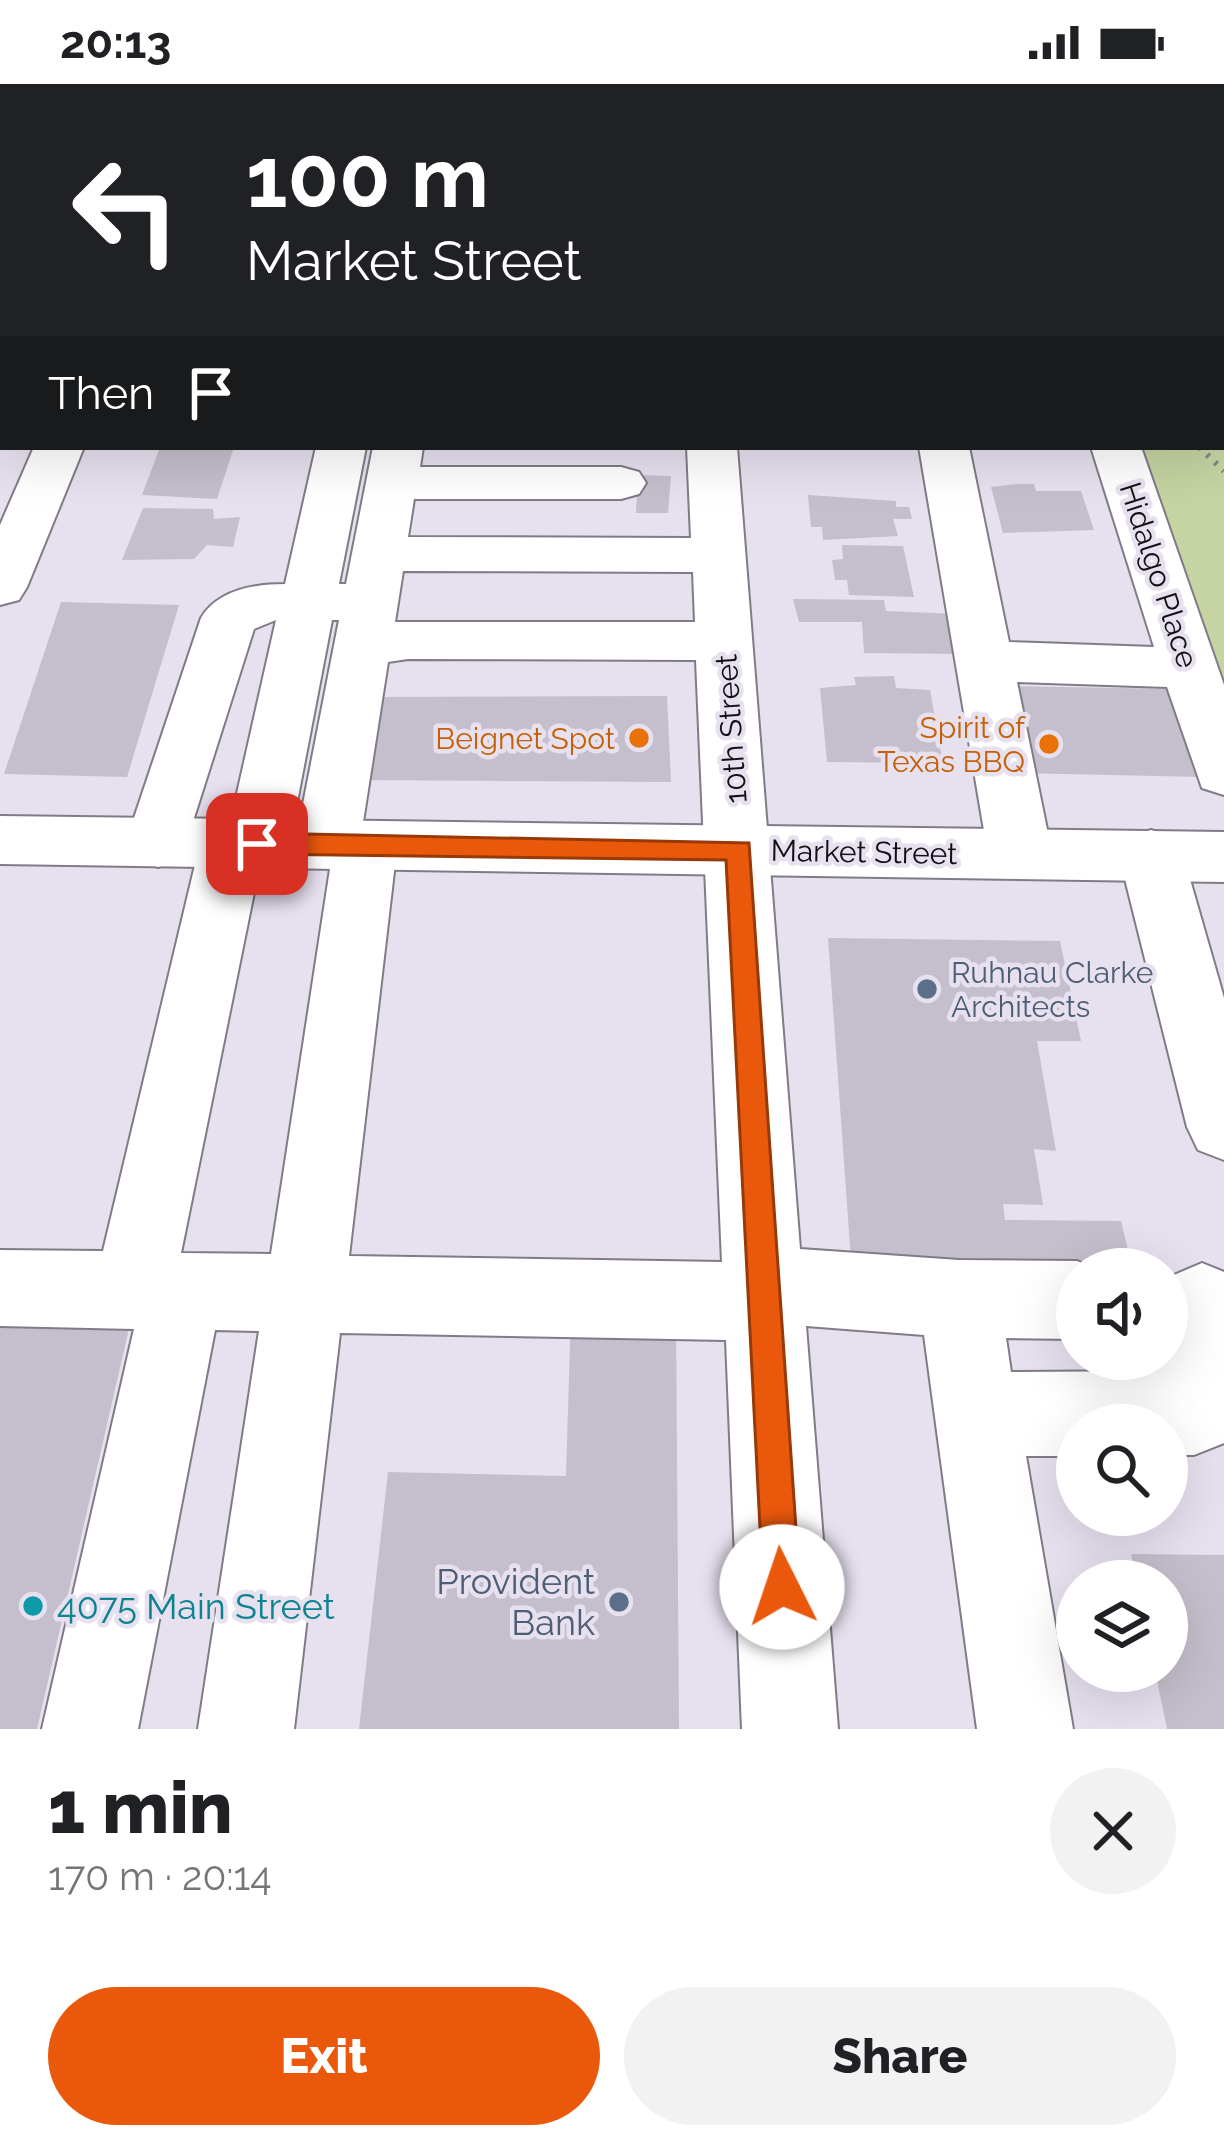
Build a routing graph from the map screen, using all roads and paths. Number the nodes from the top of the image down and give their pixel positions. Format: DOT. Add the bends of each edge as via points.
graph roads {
  1 [pos="58,450"];
  2 [pos="340,450"];
  3 [pos="712,450"];
  4 [pos="945,450"];
  5 [pos="1117,450"];
  6 [pos="1202,450"];
  7 [pos="395,465"];
  8 [pos="1224,471"];
  9 [pos="621,483"];
  10 [pos="719,555"];
  11 [pos="4,568"];
  12 [pos="307,601"];
  13 [pos="371,601"];
  14 [pos="725,640"];
  15 [pos="983,661"];
  16 [pos="1190,668"];
  17 [pos="1224,772"];
  18 [pos="0,840"];
  19 [pos="158,842"];
  20 [pos="244,844"];
  21 [pos="346,845"];
  22 [pos="739,850"];
  23 [pos="1020,854"];
  24 [pos="1151,856"];
  25 [pos="1224,856"];
  26 [pos="1208,996"];
  27 [pos="1224,1127"];
  28 [pos="0,1288"];
  29 [pos="159,1291"];
  30 [pos="304,1293"];
  31 [pos="763,1293"];
  32 [pos="959,1299"];
  33 [pos="1056,1300"];
  34 [pos="1198,1302"];
  35 [pos="980,1414"];
  36 [pos="90,1729"];
  37 [pos="246,1729"];
  38 [pos="790,1729"];
  39 [pos="1025,1729"];
  1 -- 11 [label="street"];
  2 -- 12 [label="street"];
  3 -- 10 [label="street, 10th Street"];
  4 -- 15 [label="street"];
  5 -- 16 [label="street, Hidalgo Place"];
  6 -- 8 [label="path"];
  7 -- 9 [label="street"];
  7 -- 13 [label="street"];
  10 -- 13 [label="street"];
  10 -- 14 [label="street, 10th Street"];
  12 -- 13 [label="street"];
  12 -- 19 [label="street" via="261,602 229,617"];
  12 -- 20 [label="street"];
  13 -- 14 [label="street" via="408,640"];
  13 -- 21 [label="street"];
  14 -- 22 [label="street, 10th Street"];
  15 -- 16 [label="street"];
  15 -- 23 [label="street"];
  16 -- 17 [label="street, Hidalgo Place"];
  18 -- 19 [label="street, Market Street"];
  19 -- 20 [label="street, Market Street"];
  20 -- 21 [label="street, Market Street"];
  20 -- 29 [label="street"];
  21 -- 22 [label="street, Market Street"];
  21 -- 30 [label="street"];
  22 -- 23 [label="street, Market Street"];
  22 -- 31 [label="street, 10th Street"];
  23 -- 24 [label="street, Market Street"];
  24 -- 25 [label="street, Market Street"];
  24 -- 26 [label="street"];
  26 -- 27 [label="street"];
  28 -- 29 [label="street"];
  29 -- 30 [label="street"];
  29 -- 36 [label="street"];
  30 -- 31 [label="street"];
  30 -- 37 [label="street"];
  31 -- 32 [label="street"];
  31 -- 38 [label="street, 10th Street"];
  32 -- 33 [label="street"];
  32 -- 35 [label="street"];
  34 -- 35 [label="street" via="1193,1413"];
  35 -- 39 [label="street"];
}
